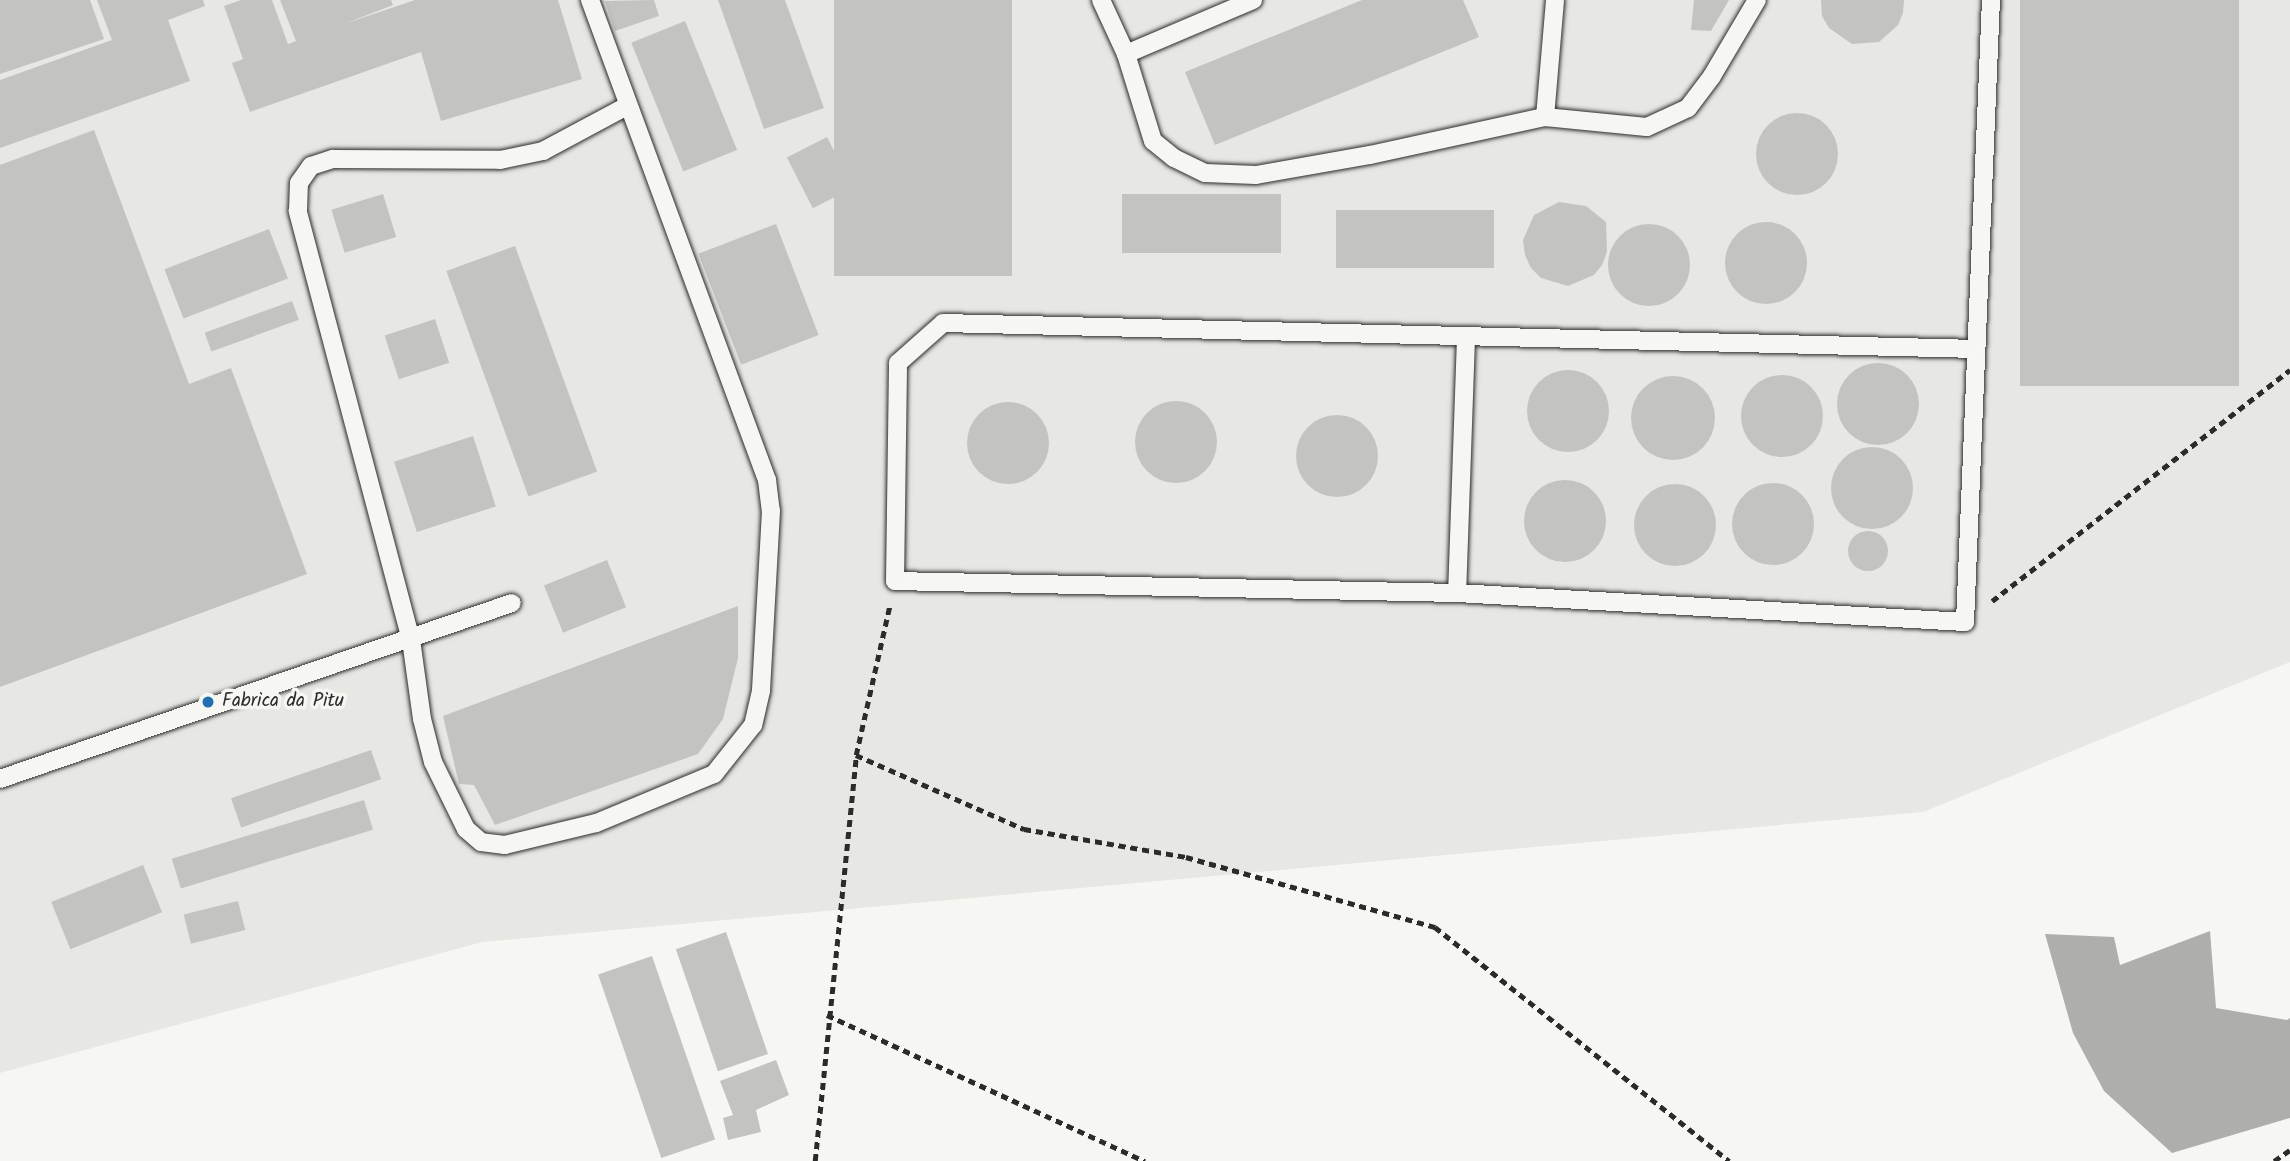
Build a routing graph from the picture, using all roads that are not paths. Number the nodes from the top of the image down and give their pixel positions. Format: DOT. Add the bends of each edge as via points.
graph roads {
  1 [pos="590,0"];
  2 [pos="1101,0"];
  3 [pos="1253,0"];
  4 [pos="1555,0"];
  5 [pos="1757,0"];
  6 [pos="1991,0"];
  7 [pos="1126,54"];
  8 [pos="627,106"];
  9 [pos="1545,117"];
  10 [pos="1466,338"];
  11 [pos="1976,349"];
  12 [pos="1457,593"];
  13 [pos="513,603"];
  14 [pos="411,640"];
  15 [pos="0,779"];
  1 -- 8 [label="lane"];
  2 -- 7 [label="lane"];
  3 -- 7 [label="lane"];
  4 -- 9 [label="lane"];
  5 -- 9 [label="lane" via="1688,108 1647,127"];
  6 -- 11 [label="lane"];
  7 -- 9 [label="lane" via="1153,141 1205,173 1256,175"];
  8 -- 14 [label="lane" via="543,151 500,160 334,159 311,166 299,183 298,211"];
  8 -- 14 [label="lane" via="766,480 771,511 761,691 753,726 714,774 596,823 505,845 481,842 466,829 433,762"];
  10 -- 11 [label="lane"];
  10 -- 12 [label="lane"];
  10 -- 12 [label="lane" via="943,323 898,363 895,581"];
  11 -- 12 [label="lane" via="1965,622"];
  13 -- 14 [label="lane"];
  14 -- 15 [label="lane"];
}
